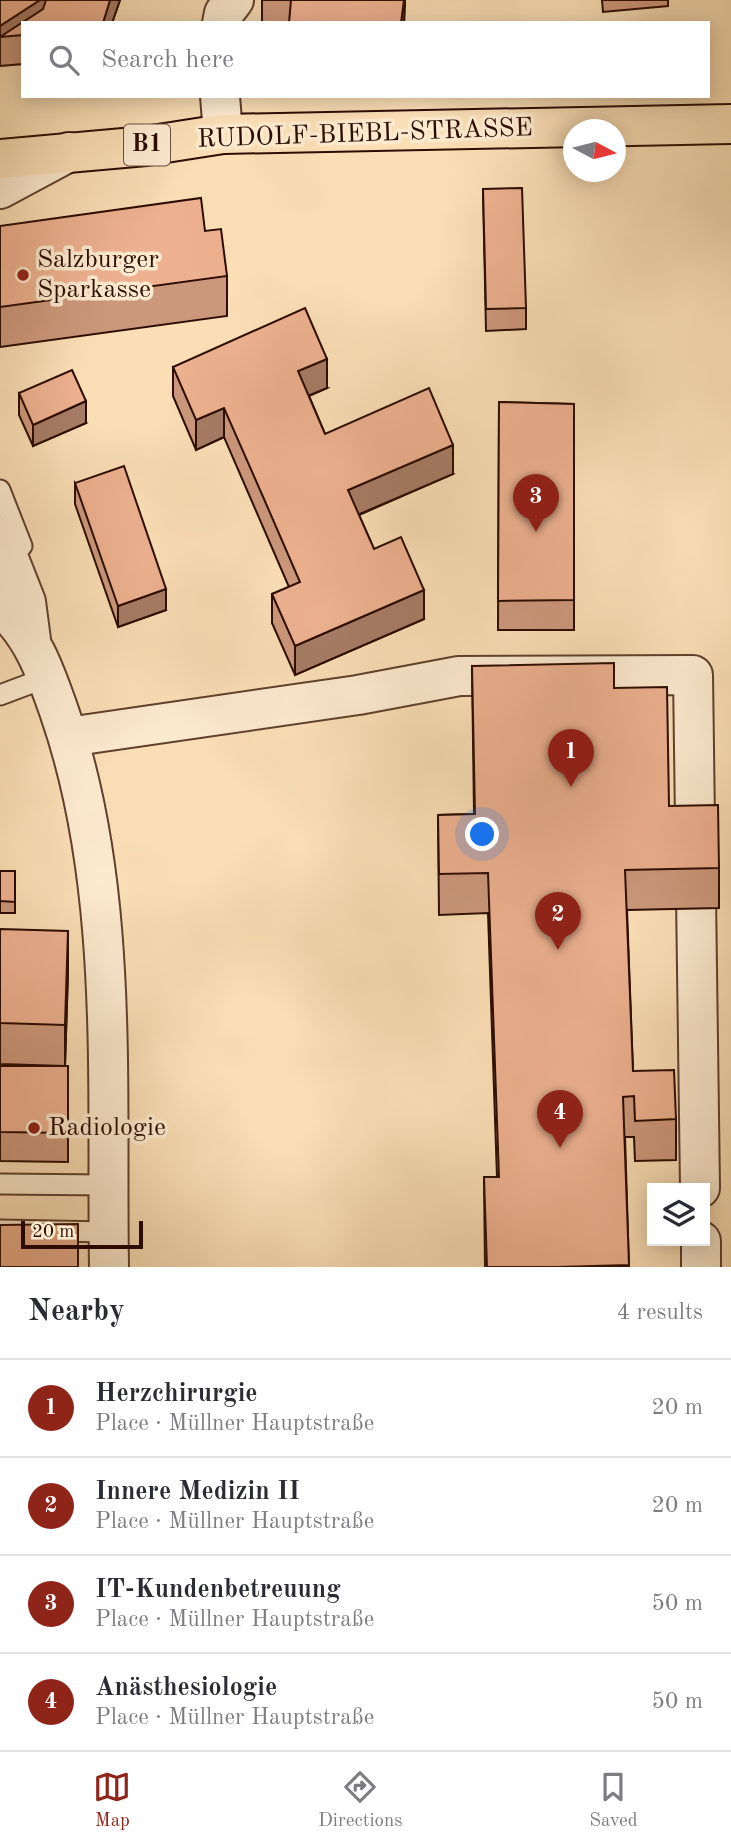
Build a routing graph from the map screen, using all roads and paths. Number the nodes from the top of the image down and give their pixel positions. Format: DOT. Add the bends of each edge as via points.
graph roads {
  1 [pos="233,0"];
  2 [pos="222,21"];
  3 [pos="220,98"];
  4 [pos="731,124"];
  5 [pos="223,134"];
  6 [pos="71,151"];
  7 [pos="0,159"];
  8 [pos="0,190"];
  9 [pos="0,490"];
  10 [pos="0,536"];
  11 [pos="8,604"];
  12 [pos="48,677"];
  13 [pos="0,695"];
  14 [pos="68,737"];
  15 [pos="700,1183"];
  16 [pos="0,1184"];
  17 [pos="108,1185"];
  18 [pos="0,1230"];
  19 [pos="701,1246"];
  20 [pos="109,1249"];
  21 [pos="701,1267"];
  1 -- 2 [label="street"];
  3 -- 5 [label="street"];
  4 -- 5 [label="main road, RUDOLF-BIEBL-STRASSE / B1"];
  5 -- 6 [label="main road, RUDOLF-BIEBL-STRASSE / B1"];
  6 -- 7 [label="main road, RUDOLF-BIEBL-STRASSE"];
  6 -- 8 [label="street"];
  9 -- 11 [label="lane" via="26,555"];
  10 -- 11 [label="street"];
  11 -- 12 [label="street"];
  12 -- 13 [label="lane"];
  12 -- 14 [label="street"];
  14 -- 15 [label="street" via="459,676 693,676"];
  14 -- 17 [label="street" via="92,837 104,928"];
  16 -- 17 [label="lane"];
  17 -- 20 [label="street"];
  18 -- 20 [label="lane"];
  19 -- 21 [label="street"];
}
